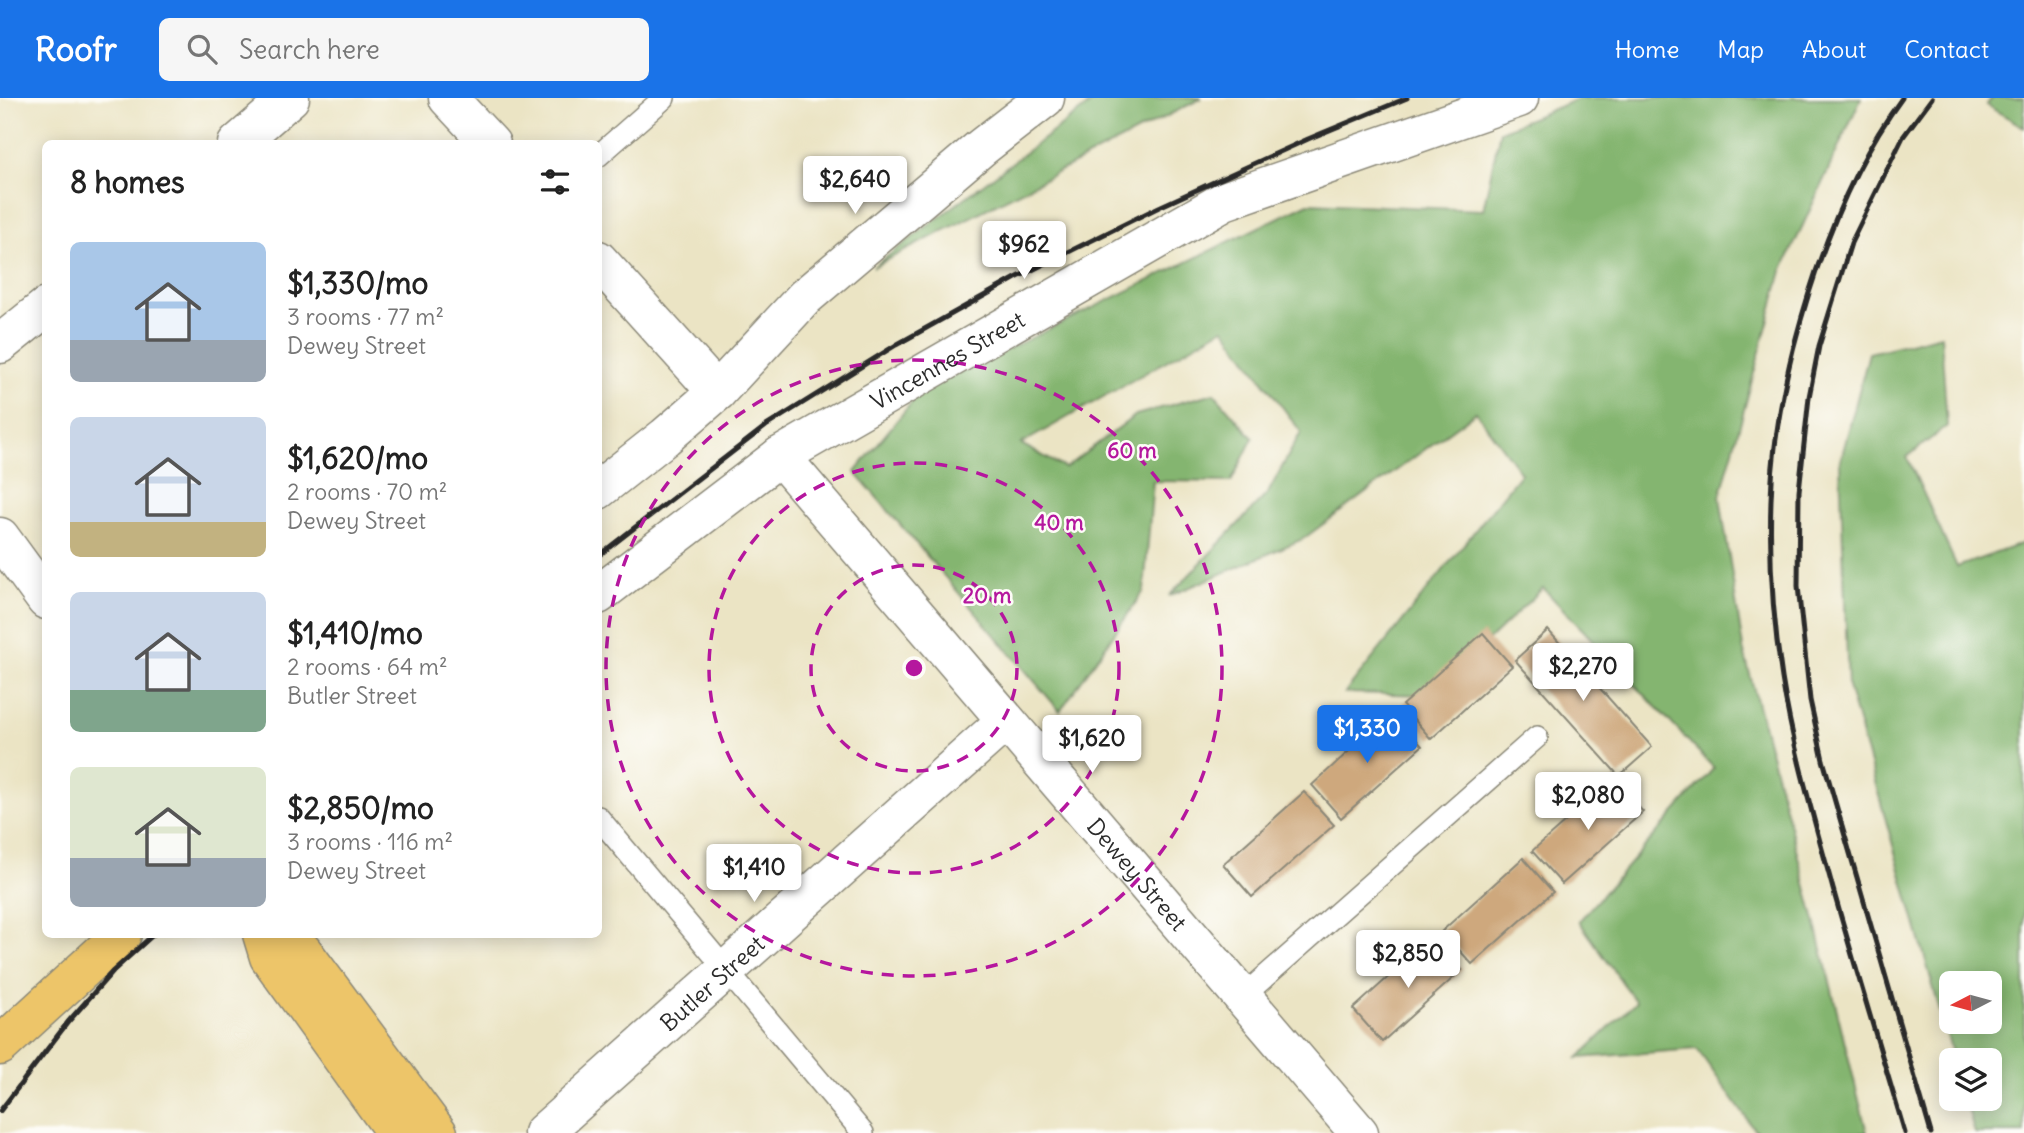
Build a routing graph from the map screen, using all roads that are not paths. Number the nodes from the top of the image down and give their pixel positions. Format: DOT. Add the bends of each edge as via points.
graph roads {
  1 [pos="290,98"];
  2 [pos="447,98"];
  3 [pos="664,98"];
  4 [pos="1045,98"];
  5 [pos="1519,98"];
  6 [pos="242,140"];
  7 [pos="487,140"];
  8 [pos="602,152"];
  9 [pos="602,265"];
  10 [pos="42,310"];
  11 [pos="0,344"];
  12 [pos="717,392"];
  13 [pos="780,456"];
  14 [pos="602,487"];
  15 [pos="0,537"];
  16 [pos="602,592"];
  17 [pos="42,595"];
  18 [pos="1006,721"];
  19 [pos="1537,737"];
  20 [pos="602,822"];
  21 [pos="118,938"];
  22 [pos="263,938"];
  23 [pos="291,938"];
  24 [pos="726,968"];
  25 [pos="1242,996"];
  26 [pos="0,1046"];
  27 [pos="396,1133"];
  28 [pos="438,1133"];
  29 [pos="543,1133"];
  30 [pos="863,1133"];
  31 [pos="1359,1133"];
  1 -- 6 [label="street"];
  2 -- 7 [label="street"];
  3 -- 8 [label="lane"];
  4 -- 12 [label="street" via="805,297"];
  5 -- 13 [label="street, Vincennes Street" via="1224,201"];
  9 -- 12 [label="street"];
  10 -- 11 [label="street"];
  12 -- 14 [label="street"];
  13 -- 16 [label="street, Vincennes Street"];
  13 -- 18 [label="street, Dewey Street"];
  15 -- 17 [label="street"];
  18 -- 24 [label="street, Butler Street"];
  18 -- 25 [label="street, Dewey Street"];
  19 -- 25 [label="lane"];
  20 -- 24 [label="lane"];
  21 -- 26 [label="main road"];
  22 -- 27 [label="main road" via="269,957"];
  23 -- 28 [label="main road"];
  24 -- 29 [label="street, Butler Street"];
  24 -- 30 [label="lane"];
  25 -- 31 [label="street, Dewey Street"];
}
